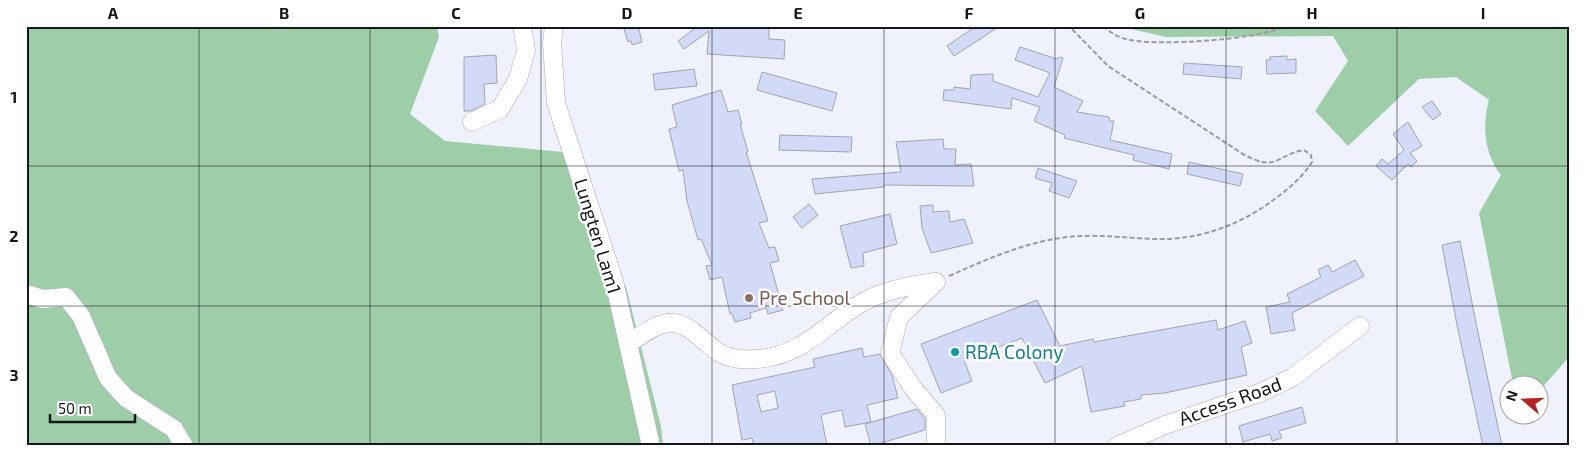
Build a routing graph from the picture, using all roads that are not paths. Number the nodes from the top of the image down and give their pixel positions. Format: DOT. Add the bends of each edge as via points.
graph roads {
  1 [pos="522,26"];
  2 [pos="554,26"];
  3 [pos="472,122"];
  4 [pos="26,294"];
  5 [pos="1360,326"];
  6 [pos="628,344"];
  7 [pos="184,446"];
  8 [pos="651,446"];
  9 [pos="936,446"];
  10 [pos="1117,446"];
  1 -- 3 [label="street" via="526,50 518,79 500,109"];
  2 -- 6 [label="street, Lungten Lam1" via="556,102 614,281"];
  4 -- 7 [label="street" via="43,299 66,297 80,316 108,378 126,398 174,429"];
  5 -- 10 [label="street, Access Road" via="1285,381"];
  6 -- 8 [label="street, Lungten Lam1"];
  6 -- 9 [label="street" via="655,327 675,323 684,325 721,354 748,359 772,357 801,347 863,302 887,292 936,282 899,317 890,353 936,415"];
}
